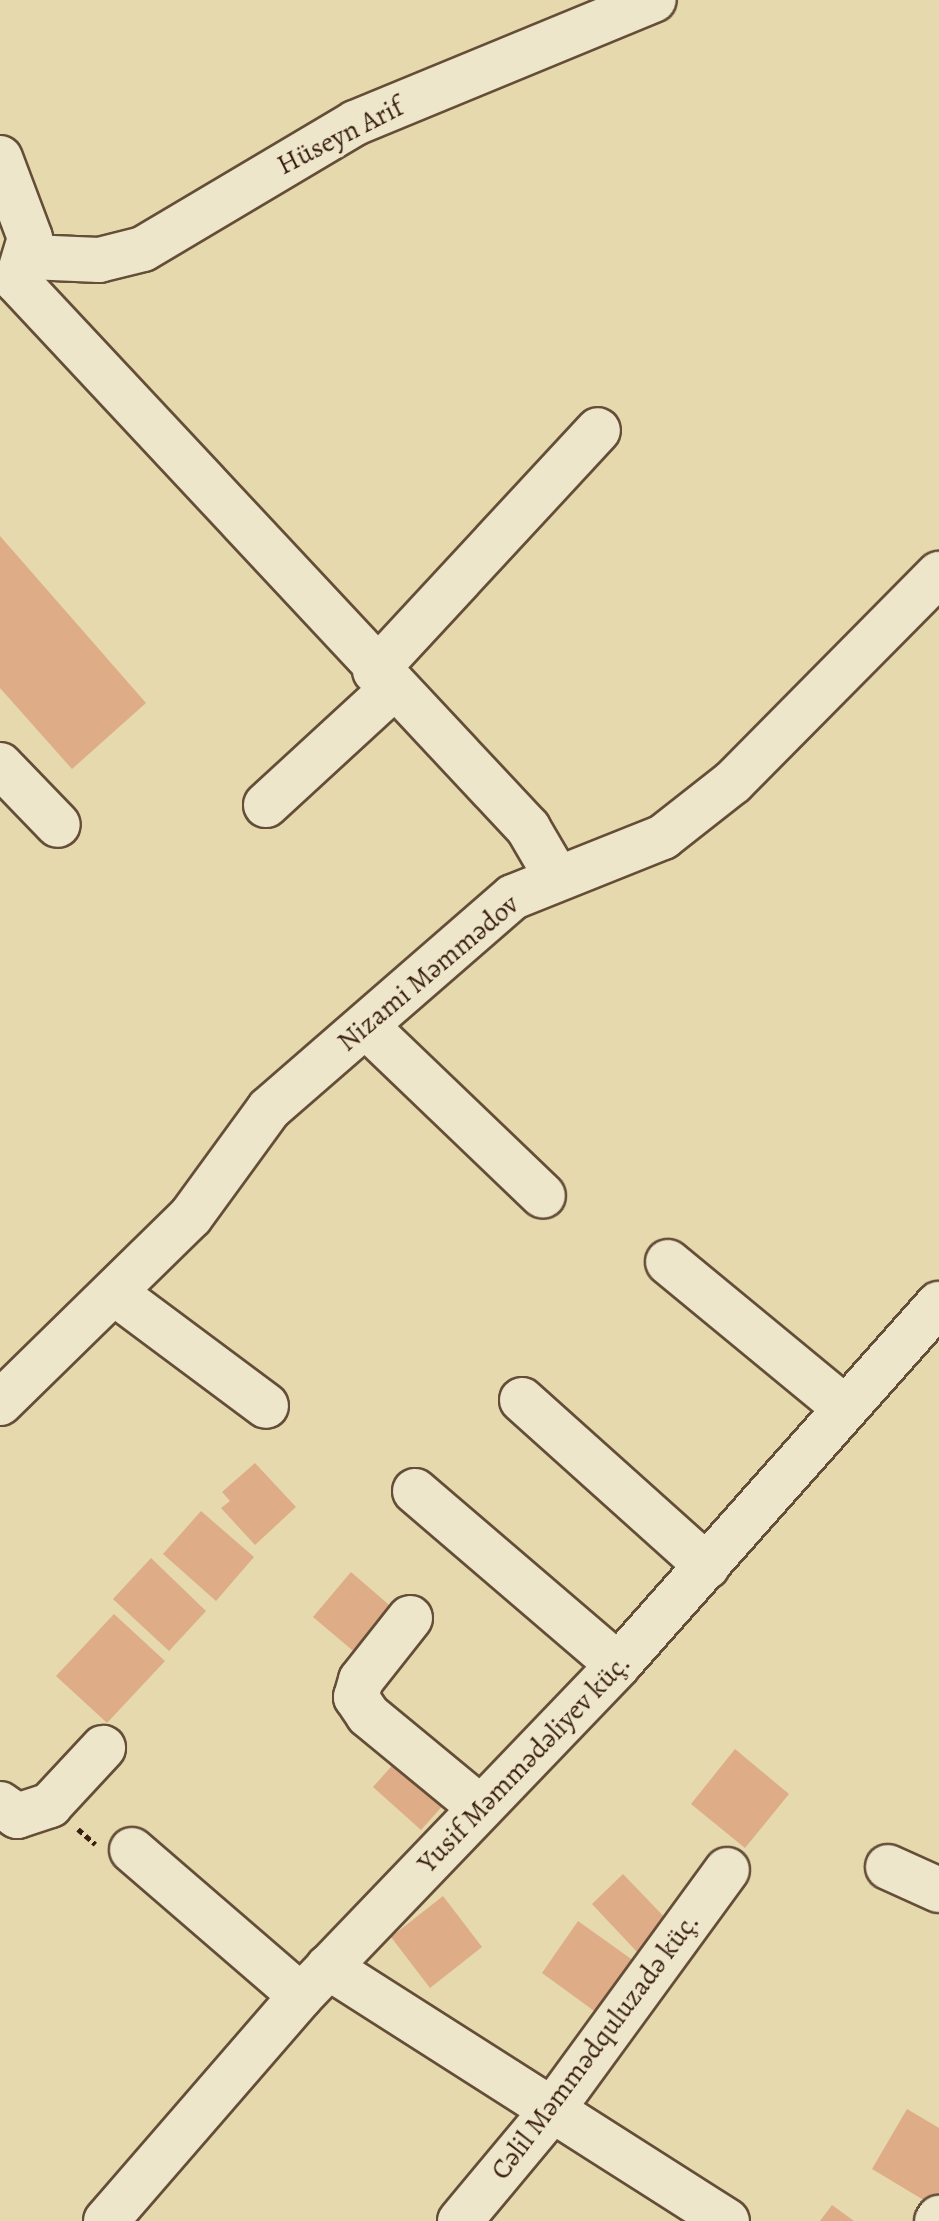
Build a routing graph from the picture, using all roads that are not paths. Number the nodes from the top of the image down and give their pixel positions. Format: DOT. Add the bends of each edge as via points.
graph roads {
  1 [pos="654,0"];
  2 [pos="0,158"];
  3 [pos="16,277"];
  4 [pos="598,430"];
  5 [pos="938,575"];
  6 [pos="384,680"];
  7 [pos="0,765"];
  8 [pos="266,805"];
  9 [pos="58,825"];
  10 [pos="556,876"];
  11 [pos="366,1026"];
  12 [pos="543,1196"];
  13 [pos="668,1262"];
  14 [pos="116,1294"];
  15 [pos="931,1330"];
  16 [pos="522,1400"];
  17 [pos="0,1403"];
  18 [pos="266,1406"];
  19 [pos="845,1408"];
  20 [pos="415,1491"];
  21 [pos="707,1566"];
  22 [pos="410,1618"];
  23 [pos="618,1665"];
  24 [pos="103,1748"];
  25 [pos="0,1804"];
  26 [pos="481,1808"];
  27 [pos="132,1850"];
  28 [pos="888,1867"];
  29 [pos="727,1870"];
  30 [pos="939,1890"];
  31 [pos="314,1982"];
  32 [pos="549,2114"];
  33 [pos="106,2221"];
  34 [pos="460,2221"];
  35 [pos="727,2221"];
  1 -- 3 [label="street, Hüseyn Arif" via="355,123 143,249"];
  2 -- 3 [label="street" via="23,211"];
  3 -- 6 [label="street"];
  4 -- 6 [label="street"];
  5 -- 10 [label="street, Nizami Məmmədov" via="733,782 663,837"];
  6 -- 8 [label="street"];
  6 -- 10 [label="street" via="528,828"];
  7 -- 9 [label="street"];
  10 -- 11 [label="street, Nizami Məmmədov" via="513,897"];
  11 -- 12 [label="street"];
  11 -- 14 [label="street, Nizami Məmmədov" via="269,1109 191,1216"];
  13 -- 19 [label="street"];
  14 -- 17 [label="street, Nizami Məmmədov"];
  14 -- 18 [label="street"];
  15 -- 19 [label="street, Yusif Məmmədəliyev küç."];
  16 -- 21 [label="street"];
  19 -- 21 [label="street, Yusif Məmmədəliyev küç."];
  20 -- 23 [label="street"];
  21 -- 23 [label="street, Yusif Məmmədəliyev küç."];
  22 -- 26 [label="street" via="361,1680 356,1697 368,1715"];
  23 -- 26 [label="street, Yusif Məmmədəliyev küç."];
  24 -- 25 [label="street" via="50,1805 17,1816"];
  26 -- 31 [label="street, Yusif Məmmədəliyev küç."];
  27 -- 31 [label="street"];
  28 -- 30 [label="street"];
  29 -- 32 [label="street, Cəlil Məmmədquluzadə küç."];
  31 -- 32 [label="street"];
  31 -- 33 [label="street, Yusif Məmmədəliyev küç."];
  32 -- 34 [label="street, Cəlil Məmmədquluzadə küç."];
  32 -- 35 [label="street"];
}
